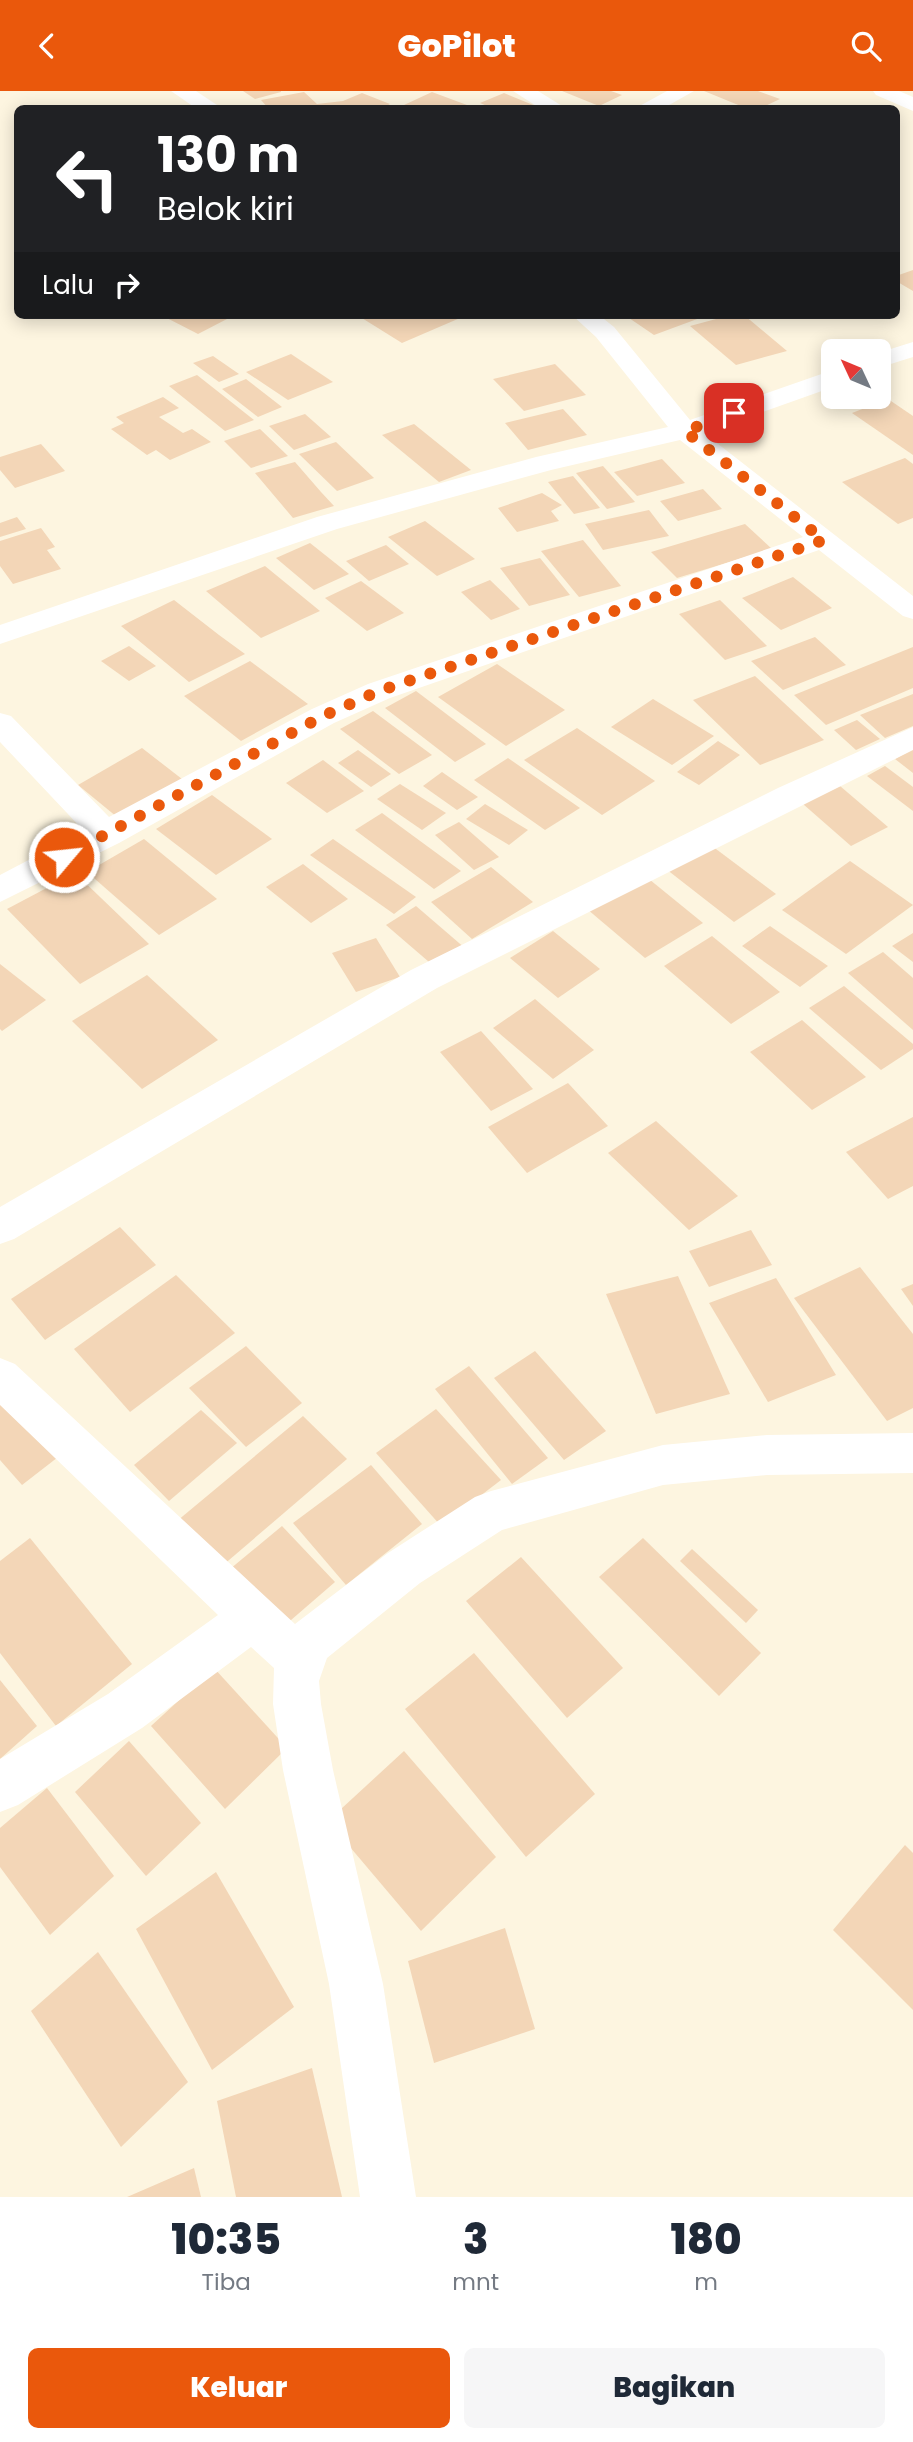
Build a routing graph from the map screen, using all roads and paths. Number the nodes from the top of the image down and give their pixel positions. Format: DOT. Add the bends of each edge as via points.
graph roads {
  1 [pos="181,91"];
  2 [pos="523,91"];
  3 [pos="684,91"];
  4 [pos="883,91"];
  5 [pos="206,105"];
  6 [pos="549,105"];
  7 [pos="653,105"];
  8 [pos="913,105"];
  9 [pos="589,319"];
  10 [pos="913,349"];
  11 [pos="891,357"];
  12 [pos="821,382"];
  13 [pos="685,431"];
  14 [pos="824,540"];
  15 [pos="913,610"];
  16 [pos="0,635"];
  17 [pos="0,723"];
  18 [pos="913,737"];
  19 [pos="107,835"];
  20 [pos="0,890"];
  21 [pos="0,1227"];
  22 [pos="0,1377"];
  23 [pos="913,1453"];
  24 [pos="255,1616"];
  25 [pos="299,1660"];
  26 [pos="0,1787"];
  27 [pos="388,2197"];
  1 -- 5 [label="street"];
  2 -- 6 [label="street"];
  3 -- 7 [label="street"];
  4 -- 8 [label="street"];
  9 -- 13 [label="street" via="605,332"];
  10 -- 11 [label="street"];
  12 -- 13 [label="street"];
  13 -- 14 [label="street"];
  13 -- 16 [label="street" via="545,463 327,523"];
  14 -- 15 [label="street"];
  14 -- 19 [label="street" via="379,691 323,716"];
  17 -- 19 [label="street"];
  18 -- 21 [label="street" via="424,979"];
  19 -- 20 [label="street"];
  22 -- 24 [label="street"];
  23 -- 25 [label="street" via="767,1455 663,1465 491,1512 339,1617 310,1642"];
  24 -- 25 [label="street"];
  24 -- 26 [label="street" via="125,1711"];
  25 -- 27 [label="street" via="297,1704 356,1984"];
}
